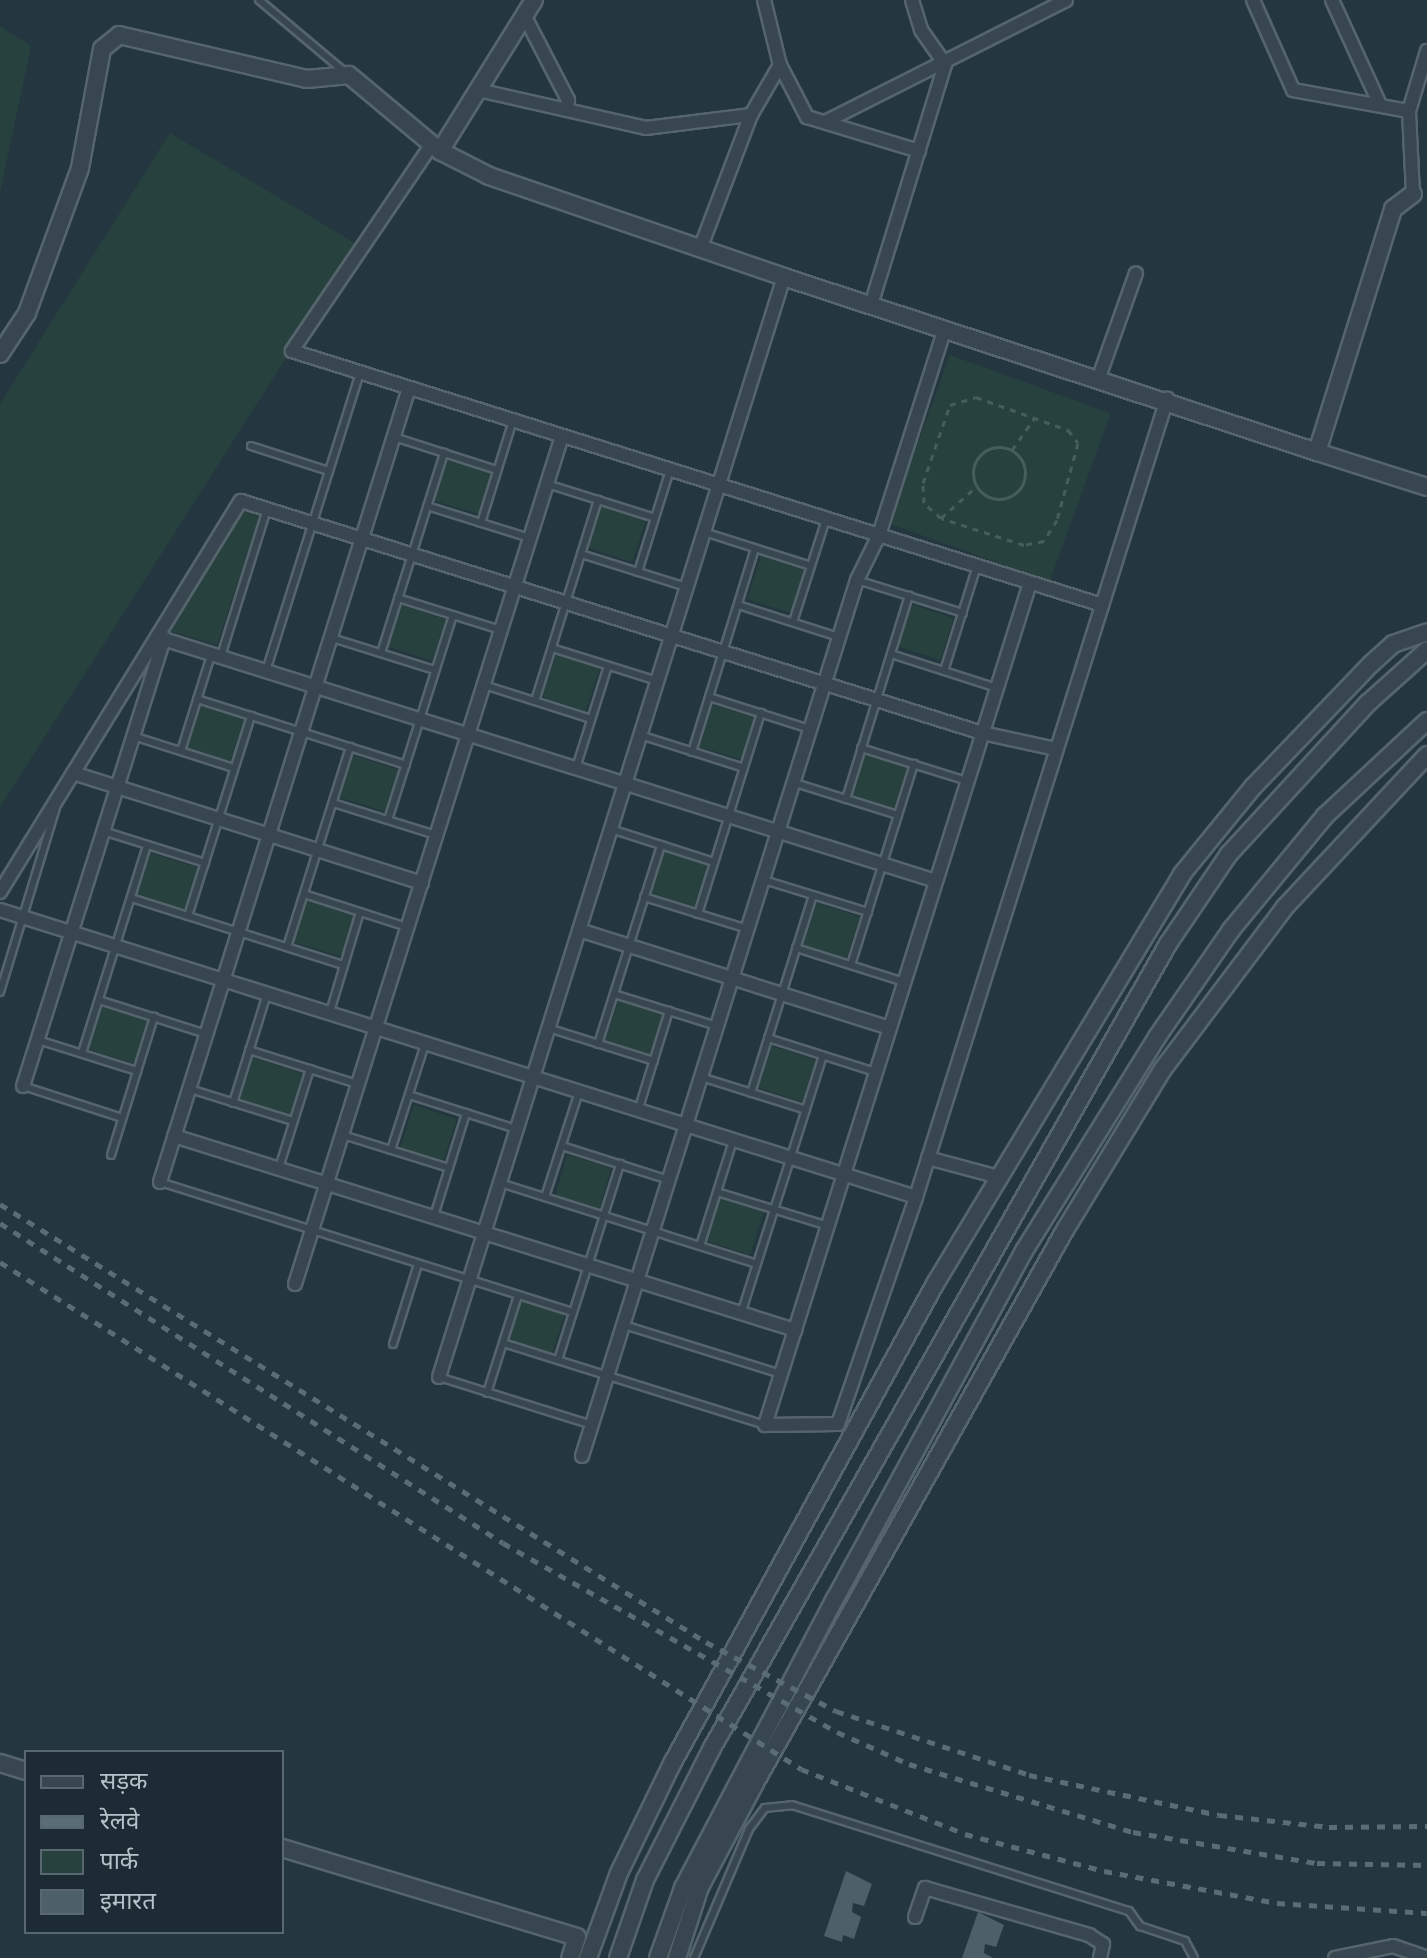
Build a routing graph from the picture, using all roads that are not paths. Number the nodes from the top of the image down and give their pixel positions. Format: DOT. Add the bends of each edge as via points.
graph roads {
  1 [pos="259,0"];
  2 [pos="534,0"];
  3 [pos="764,0"];
  4 [pos="912,0"];
  5 [pos="1066,0"];
  6 [pos="1253,0"];
  7 [pos="1332,0"];
  8 [pos="524,15"];
  9 [pos="1427,51"];
  10 [pos="945,64"];
  11 [pos="780,65"];
  12 [pos="349,75"];
  13 [pos="478,90"];
  14 [pos="1380,105"];
  15 [pos="567,109"];
  16 [pos="1409,111"];
  17 [pos="751,115"];
  18 [pos="825,122"];
  19 [pos="436,148"];
  20 [pos="919,151"];
  21 [pos="1413,194"];
  22 [pos="700,249"];
  23 [pos="1136,273"];
  24 [pos="784,277"];
  25 [pos="871,305"];
  26 [pos="945,328"];
  27 [pos="0,354"];
  28 [pos="360,372"];
  29 [pos="1099,377"];
  30 [pos="409,388"];
  31 [pos="1167,399"];
  32 [pos="513,420"];
  33 [pos="562,436"];
  34 [pos="394,437"];
  35 [pos="251,446"];
  36 [pos="1317,452"];
  37 [pos="444,453"];
  38 [pos="497,470"];
  39 [pos="670,470"];
  40 [pos="329,471"];
  41 [pos="547,484"];
  42 [pos="719,485"];
  43 [pos="1427,487"];
  44 [pos="598,500"];
  45 [pos="427,506"];
  46 [pos="267,509"];
  47 [pos="655,518"];
  48 [pos="826,518"];
  49 [pos="313,523"];
  50 [pos="481,523"];
  51 [pos="704,532"];
  52 [pos="879,535"];
  53 [pos="362,538"];
  54 [pos="530,538"];
  55 [pos="755,549"];
  56 [pos="412,554"];
  57 [pos="581,554"];
  58 [pos="811,566"];
  59 [pos="977,566"];
  60 [pos="638,572"];
  61 [pos="857,580"];
  62 [pos="1030,583"];
  63 [pos="514,586"];
  64 [pos="686,587"];
  65 [pos="909,596"];
  66 [pos="398,598"];
  67 [pos="566,603"];
  68 [pos="738,605"];
  69 [pos="1102,605"];
  70 [pos="963,613"];
  71 [pos="453,615"];
  72 [pos="793,622"];
  73 [pos="501,630"];
  74 [pos="1427,632"];
  75 [pos="671,636"];
  76 [pos="839,637"];
  77 [pos="160,638"];
  78 [pos="331,638"];
  79 [pos="552,648"];
  80 [pos="1427,650"];
  81 [pos="723,652"];
  82 [pos="381,653"];
  83 [pos="891,654"];
  84 [pos="216,655"];
  85 [pos="608,666"];
  86 [pos="435,670"];
  87 [pos="266,671"];
  88 [pos="944,671"];
  89 [pos="657,681"];
  90 [pos="825,684"];
  91 [pos="483,685"];
  92 [pos="316,686"];
  93 [pos="997,688"];
  94 [pos="709,697"];
  95 [pos="197,699"];
  96 [pos="876,700"];
  97 [pos="535,701"];
  98 [pos="761,713"];
  99 [pos="251,716"];
  100 [pos="420,719"];
  101 [pos="591,719"];
  102 [pos="1427,721"];
  103 [pos="810,729"];
  104 [pos="301,732"];
  105 [pos="982,733"];
  106 [pos="468,734"];
  107 [pos="640,735"];
  108 [pos="133,736"];
  109 [pos="350,747"];
  110 [pos="861,748"];
  111 [pos="1056,749"];
  112 [pos="181,751"];
  113 [pos="692,752"];
  114 [pos="1427,755"];
  115 [pos="914,764"];
  116 [pos="406,765"];
  117 [pos="234,768"];
  118 [pos="576,768"];
  119 [pos="744,768"];
  120 [pos="73,773"];
  121 [pos="967,781"];
  122 [pos="794,782"];
  123 [pos="625,783"];
  124 [pos="117,787"];
  125 [pos="61,793"];
  126 [pos="846,799"];
  127 [pos="333,803"];
  128 [pos="898,815"];
  129 [pos="729,816"];
  130 [pos="218,819"];
  131 [pos="388,820"];
  132 [pos="611,829"];
  133 [pos="103,831"];
  134 [pos="778,832"];
  135 [pos="269,834"];
  136 [pos="436,835"];
  137 [pos="147,845"];
  138 [pos="661,845"];
  139 [pos="318,850"];
  140 [pos="714,862"];
  141 [pos="205,863"];
  142 [pos="883,865"];
  143 [pos="763,879"];
  144 [pos="936,881"];
  145 [pos="422,883"];
  146 [pos="0,892"];
  147 [pos="304,894"];
  148 [pos="813,895"];
  149 [pos="644,897"];
  150 [pos="131,898"];
  151 [pos="0,910"];
  152 [pos="360,912"];
  153 [pos="868,912"];
  154 [pos="698,914"];
  155 [pos="188,916"];
  156 [pos="23,918"];
  157 [pos="408,927"];
  158 [pos="748,929"];
  159 [pos="579,930"];
  160 [pos="238,932"];
  161 [pos="72,933"];
  162 [pos="629,946"];
  163 [pos="116,947"];
  164 [pos="287,947"];
  165 [pos="796,948"];
  166 [pos="344,965"];
  167 [pos="851,965"];
  168 [pos="732,979"];
  169 [pos="224,981"];
  170 [pos="904,982"];
  171 [pos="0,992"];
  172 [pos="267,994"];
  173 [pos="614,994"];
  174 [pos="782,994"];
  175 [pos="99,1000"];
  176 [pos="669,1011"];
  177 [pos="329,1014"];
  178 [pos="154,1017"];
  179 [pos="717,1026"];
  180 [pos="548,1028"];
  181 [pos="890,1028"];
  182 [pos="376,1029"];
  183 [pos="206,1034"];
  184 [pos="768,1038"];
  185 [pos="38,1040"];
  186 [pos="425,1044"];
  187 [pos="598,1044"];
  188 [pos="249,1050"];
  189 [pos="82,1053"];
  190 [pos="823,1056"];
  191 [pos="654,1061"];
  192 [pos="310,1069"];
  193 [pos="137,1071"];
  194 [pos="876,1072"];
  195 [pos="701,1077"];
  196 [pos="533,1078"];
  197 [pos="358,1085"];
  198 [pos="23,1086"];
  199 [pos="189,1089"];
  200 [pos="579,1092"];
  201 [pos="751,1093"];
  202 [pos="409,1095"];
  203 [pos="233,1103"];
  204 [pos="806,1110"];
  205 [pos="638,1111"];
  206 [pos="466,1113"];
  207 [pos="122,1118"];
  208 [pos="293,1121"];
  209 [pos="686,1126"];
  210 [pos="517,1129"];
  211 [pos="343,1135"];
  212 [pos="174,1136"];
  213 [pos="733,1141"];
  214 [pos="562,1146"];
  215 [pos="391,1150"];
  216 [pos="111,1155"];
  217 [pos="928,1158"];
  218 [pos="791,1159"];
  219 [pos="620,1164"];
  220 [pos="279,1168"];
  221 [pos="449,1168"];
  222 [pos="844,1175"];
  223 [pos="999,1177"];
  224 [pos="669,1180"];
  225 [pos="160,1182"];
  226 [pos="500,1183"];
  227 [pos="327,1184"];
  228 [pos="717,1192"];
  229 [pos="545,1197"];
  230 [pos="916,1197"];
  231 [pos="774,1210"];
  232 [pos="603,1215"];
  233 [pos="434,1217"];
  234 [pos="828,1226"];
  235 [pos="312,1230"];
  236 [pos="653,1231"];
  237 [pos="484,1233"];
  238 [pos="700,1246"];
  239 [pos="418,1264"];
  240 [pos="757,1264"];
  241 [pos="588,1266"];
  242 [pos="469,1280"];
  243 [pos="637,1281"];
  244 [pos="295,1284"];
  245 [pos="518,1295"];
  246 [pos="573,1312"];
  247 [pos="741,1314"];
  248 [pos="624,1324"];
  249 [pos="795,1330"];
  250 [pos="503,1343"];
  251 [pos="393,1344"];
  252 [pos="558,1360"];
  253 [pos="781,1374"];
  254 [pos="608,1376"];
  255 [pos="439,1377"];
  256 [pos="487,1393"];
  257 [pos="592,1425"];
  258 [pos="765,1425"];
  259 [pos="582,1456"];
  260 [pos="0,1763"];
  261 [pos="24,1770"];
  262 [pos="284,1849"];
  263 [pos="915,1917"];
  264 [pos="570,1958"];
  265 [pos="588,1958"];
  266 [pos="618,1958"];
  267 [pos="658,1958"];
  268 [pos="677,1958"];
  269 [pos="694,1958"];
  270 [pos="1100,1958"];
  271 [pos="1194,1958"];
  272 [pos="1335,1958"];
  273 [pos="1427,1958"];
  1 -- 12 [label="lane"];
  2 -- 8 [label="street"];
  3 -- 11 [label="street"];
  4 -- 10 [label="street" via="921,30"];
  5 -- 10 [label="street"];
  6 -- 14 [label="street" via="1293,90"];
  7 -- 14 [label="street"];
  8 -- 13 [label="street"];
  8 -- 15 [label="street" via="568,100"];
  9 -- 16 [label="street"];
  10 -- 18 [label="street"];
  10 -- 20 [label="street"];
  11 -- 17 [label="street"];
  11 -- 18 [label="street" via="807,117"];
  12 -- 19 [label="street"];
  12 -- 27 [label="street" via="307,79 119,35 102,49 80,168 27,313"];
  13 -- 15 [label="street"];
  13 -- 19 [label="street"];
  14 -- 16 [label="street"];
  15 -- 17 [label="street" via="646,128"];
  16 -- 21 [label="street"];
  17 -- 22 [label="street"];
  18 -- 20 [label="street"];
  19 -- 22 [label="street" via="489,176"];
  19 -- 28 [label="street" via="292,351"];
  20 -- 25 [label="street"];
  21 -- 36 [label="street" via="1393,209"];
  22 -- 24 [label="street"];
  23 -- 29 [label="street"];
  24 -- 25 [label="street"];
  24 -- 42 [label="street"];
  25 -- 26 [label="street"];
  26 -- 29 [label="street"];
  26 -- 52 [label="street"];
  28 -- 30 [label="street"];
  28 -- 40 [label="lane"];
  29 -- 31 [label="street"];
  30 -- 32 [label="street"];
  30 -- 34 [label="street"];
  31 -- 36 [label="street"];
  31 -- 69 [label="street"];
  32 -- 33 [label="street"];
  32 -- 38 [label="lane"];
  33 -- 39 [label="street"];
  33 -- 41 [label="street"];
  34 -- 37 [label="lane"];
  34 -- 53 [label="street"];
  35 -- 40 [label="lane"];
  36 -- 43 [label="street"];
  37 -- 38 [label="lane"];
  37 -- 45 [label="lane"];
  38 -- 50 [label="lane"];
  39 -- 42 [label="street"];
  39 -- 47 [label="lane"];
  40 -- 49 [label="lane"];
  41 -- 44 [label="lane"];
  41 -- 54 [label="street"];
  42 -- 48 [label="street"];
  42 -- 51 [label="street"];
  44 -- 47 [label="lane"];
  44 -- 57 [label="lane"];
  45 -- 50 [label="lane"];
  45 -- 56 [label="lane"];
  46 -- 49 [label="street"];
  46 -- 77 [label="street" via="241,501"];
  46 -- 84 [label="lane"];
  47 -- 60 [label="lane"];
  48 -- 52 [label="street"];
  48 -- 58 [label="lane"];
  49 -- 53 [label="street"];
  49 -- 87 [label="lane"];
  50 -- 54 [label="lane"];
  51 -- 55 [label="lane"];
  51 -- 64 [label="street"];
  52 -- 59 [label="street"];
  52 -- 61 [label="street"];
  53 -- 56 [label="street"];
  53 -- 78 [label="street"];
  54 -- 63 [label="street"];
  55 -- 58 [label="lane"];
  55 -- 68 [label="lane"];
  56 -- 63 [label="street"];
  56 -- 66 [label="lane"];
  57 -- 60 [label="lane"];
  57 -- 67 [label="lane"];
  58 -- 72 [label="lane"];
  59 -- 62 [label="street"];
  59 -- 70 [label="lane"];
  60 -- 64 [label="lane"];
  61 -- 65 [label="lane"];
  61 -- 76 [label="street"];
  62 -- 69 [label="street"];
  62 -- 93 [label="street"];
  63 -- 67 [label="street"];
  63 -- 73 [label="street"];
  64 -- 75 [label="street"];
  65 -- 70 [label="lane"];
  65 -- 83 [label="lane"];
  66 -- 71 [label="lane"];
  66 -- 82 [label="lane"];
  67 -- 75 [label="street"];
  67 -- 79 [label="lane"];
  68 -- 72 [label="lane"];
  68 -- 81 [label="lane"];
  69 -- 111 [label="street"];
  70 -- 88 [label="lane"];
  71 -- 73 [label="lane"];
  71 -- 86 [label="lane"];
  72 -- 76 [label="lane"];
  73 -- 91 [label="street"];
  74 -- 223 [label="street" via="1393,644 1371,664 1209,836"];
  75 -- 81 [label="street"];
  75 -- 89 [label="street"];
  76 -- 90 [label="street"];
  77 -- 84 [label="street"];
  77 -- 108 [label="street"];
  77 -- 120 [label="street"];
  78 -- 82 [label="lane"];
  78 -- 92 [label="street"];
  79 -- 85 [label="lane"];
  79 -- 97 [label="lane"];
  80 -- 266 [label="street" via="1368,703 1229,854 1168,944 712,1748 645,1880"];
  81 -- 90 [label="street"];
  81 -- 94 [label="lane"];
  82 -- 86 [label="lane"];
  83 -- 88 [label="lane"];
  83 -- 96 [label="lane"];
  84 -- 87 [label="street"];
  84 -- 95 [label="lane"];
  85 -- 89 [label="lane"];
  85 -- 101 [label="lane"];
  86 -- 100 [label="lane"];
  87 -- 92 [label="street"];
  88 -- 93 [label="lane"];
  89 -- 107 [label="street"];
  90 -- 96 [label="street"];
  90 -- 103 [label="street"];
  91 -- 97 [label="lane"];
  91 -- 106 [label="street"];
  92 -- 100 [label="street"];
  92 -- 104 [label="street"];
  93 -- 105 [label="street"];
  94 -- 98 [label="lane"];
  94 -- 113 [label="lane"];
  95 -- 99 [label="lane"];
  95 -- 112 [label="lane"];
  96 -- 105 [label="street"];
  96 -- 110 [label="lane"];
  97 -- 101 [label="lane"];
  98 -- 103 [label="lane"];
  98 -- 119 [label="lane"];
  99 -- 104 [label="lane"];
  99 -- 117 [label="lane"];
  100 -- 106 [label="street"];
  100 -- 116 [label="lane"];
  101 -- 118 [label="lane"];
  102 -- 267 [label="street" via="1325,816 1231,930 1157,1037 1024,1251 835,1599 683,1888"];
  103 -- 122 [label="street"];
  104 -- 109 [label="lane"];
  104 -- 135 [label="street"];
  105 -- 111 [label="street"];
  105 -- 121 [label="street"];
  106 -- 118 [label="street"];
  106 -- 136 [label="street"];
  107 -- 113 [label="lane"];
  107 -- 123 [label="street"];
  108 -- 112 [label="lane"];
  108 -- 124 [label="street"];
  109 -- 116 [label="lane"];
  109 -- 127 [label="lane"];
  110 -- 115 [label="lane"];
  110 -- 126 [label="lane"];
  111 -- 217 [label="street"];
  112 -- 117 [label="lane"];
  113 -- 119 [label="lane"];
  114 -- 268 [label="street" via="1285,907 1163,1069 1065,1230 755,1783 700,1887"];
  115 -- 121 [label="lane"];
  115 -- 128 [label="lane"];
  116 -- 131 [label="lane"];
  117 -- 130 [label="lane"];
  118 -- 123 [label="street"];
  119 -- 129 [label="lane"];
  120 -- 124 [label="street"];
  120 -- 125 [label="street"];
  121 -- 144 [label="street"];
  122 -- 126 [label="lane"];
  122 -- 134 [label="street"];
  123 -- 129 [label="street"];
  123 -- 132 [label="street"];
  124 -- 130 [label="street"];
  124 -- 133 [label="street"];
  125 -- 146 [label="street"];
  125 -- 156 [label="lane"];
  126 -- 128 [label="lane"];
  127 -- 131 [label="lane"];
  127 -- 139 [label="lane"];
  128 -- 142 [label="lane"];
  129 -- 134 [label="street"];
  129 -- 140 [label="lane"];
  130 -- 135 [label="street"];
  130 -- 141 [label="lane"];
  131 -- 136 [label="lane"];
  132 -- 138 [label="lane"];
  132 -- 159 [label="street"];
  133 -- 137 [label="lane"];
  133 -- 161 [label="street"];
  134 -- 142 [label="street"];
  134 -- 143 [label="street"];
  135 -- 139 [label="street"];
  135 -- 160 [label="street"];
  136 -- 145 [label="street"];
  137 -- 141 [label="lane"];
  137 -- 150 [label="lane"];
  138 -- 140 [label="lane"];
  138 -- 149 [label="lane"];
  139 -- 145 [label="street"];
  139 -- 147 [label="lane"];
  140 -- 154 [label="lane"];
  141 -- 155 [label="lane"];
  142 -- 144 [label="street"];
  142 -- 153 [label="lane"];
  143 -- 148 [label="lane"];
  143 -- 158 [label="street"];
  144 -- 170 [label="street"];
  145 -- 157 [label="street"];
  147 -- 152 [label="lane"];
  147 -- 164 [label="lane"];
  148 -- 153 [label="lane"];
  148 -- 165 [label="lane"];
  149 -- 154 [label="lane"];
  149 -- 162 [label="lane"];
  150 -- 155 [label="lane"];
  150 -- 163 [label="lane"];
  151 -- 156 [label="street"];
  152 -- 157 [label="lane"];
  152 -- 166 [label="lane"];
  153 -- 167 [label="lane"];
  154 -- 158 [label="lane"];
  155 -- 160 [label="lane"];
  156 -- 161 [label="street"];
  156 -- 171 [label="lane"];
  157 -- 182 [label="street"];
  158 -- 168 [label="street"];
  159 -- 162 [label="street"];
  159 -- 180 [label="street"];
  160 -- 164 [label="lane"];
  160 -- 169 [label="street"];
  161 -- 163 [label="street"];
  161 -- 185 [label="street"];
  162 -- 168 [label="street"];
  162 -- 173 [label="lane"];
  163 -- 169 [label="street"];
  163 -- 175 [label="lane"];
  164 -- 166 [label="lane"];
  165 -- 167 [label="lane"];
  165 -- 174 [label="lane"];
  166 -- 177 [label="lane"];
  167 -- 170 [label="lane"];
  168 -- 174 [label="street"];
  168 -- 179 [label="street"];
  169 -- 172 [label="street"];
  169 -- 183 [label="street"];
  170 -- 181 [label="street"];
  172 -- 177 [label="street"];
  172 -- 188 [label="lane"];
  173 -- 176 [label="lane"];
  173 -- 187 [label="lane"];
  174 -- 181 [label="street"];
  174 -- 184 [label="lane"];
  175 -- 178 [label="lane"];
  175 -- 189 [label="lane"];
  176 -- 179 [label="lane"];
  176 -- 191 [label="lane"];
  177 -- 182 [label="street"];
  178 -- 183 [label="lane"];
  178 -- 193 [label="lane"];
  179 -- 195 [label="street"];
  180 -- 187 [label="lane"];
  180 -- 196 [label="street"];
  181 -- 194 [label="street"];
  182 -- 186 [label="street"];
  182 -- 197 [label="street"];
  183 -- 199 [label="street"];
  184 -- 190 [label="lane"];
  184 -- 201 [label="lane"];
  185 -- 189 [label="lane"];
  185 -- 198 [label="street"];
  186 -- 196 [label="street"];
  186 -- 202 [label="lane"];
  187 -- 191 [label="lane"];
  188 -- 192 [label="lane"];
  188 -- 203 [label="lane"];
  189 -- 193 [label="lane"];
  190 -- 194 [label="lane"];
  190 -- 204 [label="lane"];
  191 -- 205 [label="lane"];
  192 -- 197 [label="lane"];
  192 -- 208 [label="lane"];
  193 -- 207 [label="lane"];
  194 -- 222 [label="street"];
  195 -- 201 [label="lane"];
  195 -- 209 [label="street"];
  196 -- 200 [label="street"];
  196 -- 210 [label="street"];
  197 -- 211 [label="street"];
  198 -- 207 [label="lane"];
  199 -- 203 [label="lane"];
  199 -- 212 [label="street"];
  200 -- 205 [label="street"];
  200 -- 214 [label="lane"];
  201 -- 204 [label="lane"];
  202 -- 206 [label="lane"];
  202 -- 215 [label="lane"];
  203 -- 208 [label="lane"];
  204 -- 218 [label="lane"];
  205 -- 209 [label="street"];
  206 -- 210 [label="lane"];
  206 -- 221 [label="lane"];
  207 -- 216 [label="lane"];
  208 -- 220 [label="lane"];
  209 -- 213 [label="street"];
  209 -- 224 [label="street"];
  210 -- 226 [label="street"];
  211 -- 215 [label="lane"];
  211 -- 227 [label="street"];
  212 -- 220 [label="street"];
  212 -- 225 [label="street"];
  213 -- 218 [label="street"];
  213 -- 228 [label="lane"];
  214 -- 219 [label="lane"];
  214 -- 229 [label="lane"];
  215 -- 221 [label="lane"];
  217 -- 223 [label="street"];
  217 -- 230 [label="street"];
  218 -- 222 [label="street"];
  218 -- 231 [label="lane"];
  219 -- 224 [label="lane"];
  219 -- 232 [label="lane"];
  220 -- 227 [label="street"];
  221 -- 233 [label="lane"];
  222 -- 230 [label="street"];
  222 -- 234 [label="street"];
  223 -- 265 [label="street" via="673,1762 619,1873"];
  224 -- 236 [label="street"];
  225 -- 235 [label="lane"];
  226 -- 229 [label="lane"];
  226 -- 237 [label="street"];
  227 -- 233 [label="street"];
  227 -- 235 [label="street"];
  228 -- 231 [label="lane"];
  228 -- 238 [label="lane"];
  229 -- 232 [label="lane"];
  230 -- 258 [label="street" via="838,1424"];
  231 -- 234 [label="lane"];
  231 -- 240 [label="lane"];
  232 -- 236 [label="lane"];
  232 -- 241 [label="lane"];
  233 -- 237 [label="street"];
  234 -- 249 [label="street"];
  235 -- 239 [label="lane"];
  235 -- 244 [label="street"];
  236 -- 238 [label="lane"];
  236 -- 243 [label="street"];
  237 -- 241 [label="street"];
  237 -- 242 [label="street"];
  238 -- 240 [label="lane"];
  239 -- 242 [label="lane"];
  239 -- 251 [label="lane"];
  240 -- 247 [label="lane"];
  241 -- 243 [label="street"];
  241 -- 246 [label="lane"];
  242 -- 245 [label="lane"];
  242 -- 255 [label="street"];
  243 -- 247 [label="street"];
  243 -- 248 [label="street"];
  245 -- 246 [label="lane"];
  245 -- 250 [label="lane"];
  246 -- 252 [label="lane"];
  247 -- 249 [label="street"];
  248 -- 253 [label="lane"];
  248 -- 254 [label="street"];
  249 -- 253 [label="street"];
  250 -- 252 [label="lane"];
  250 -- 256 [label="lane"];
  252 -- 254 [label="lane"];
  253 -- 258 [label="street"];
  254 -- 257 [label="street"];
  254 -- 258 [label="lane"];
  255 -- 256 [label="lane"];
  256 -- 257 [label="lane"];
  257 -- 259 [label="street"];
  260 -- 261 [label="street"];
  262 -- 264 [label="street" via="577,1937"];
  263 -- 270 [label="street" via="925,1888 1089,1935 1103,1944"];
  269 -- 271 [label="lane" via="749,1829 765,1808 792,1805 1129,1911 1140,1926 1185,1941"];
  272 -- 273 [label="street" via="1393,1946"];
}
